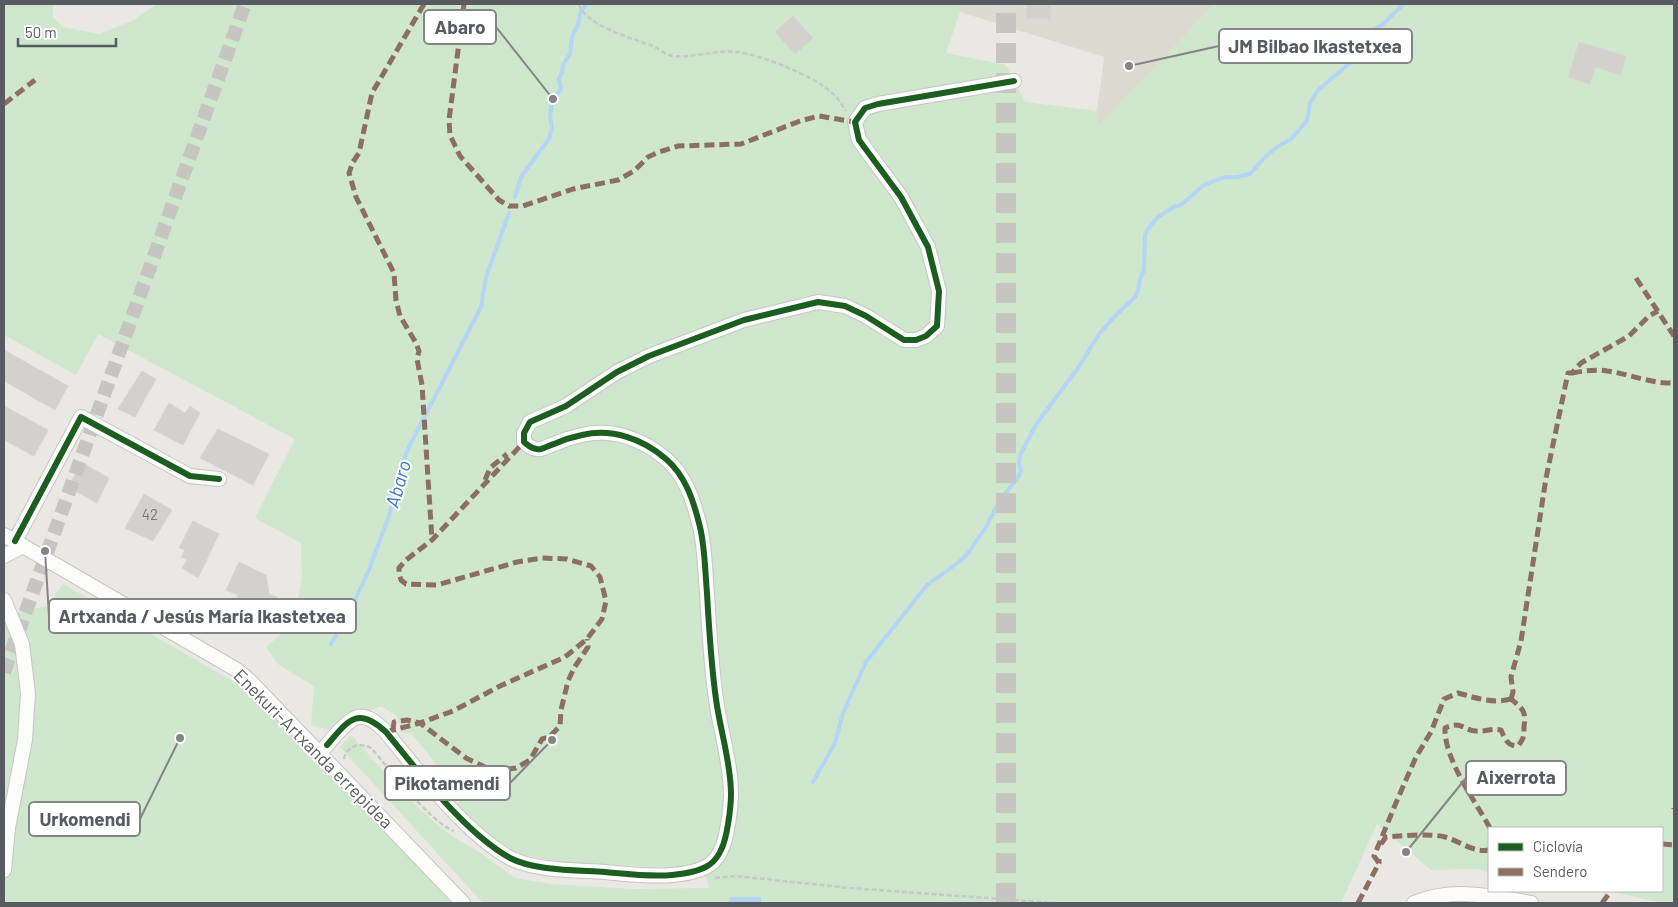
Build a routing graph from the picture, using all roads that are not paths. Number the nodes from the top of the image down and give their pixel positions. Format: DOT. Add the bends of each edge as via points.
graph roads {
  1 [pos="1014,80"];
  2 [pos="219,479"];
  3 [pos="14,541"];
  4 [pos="4,556"];
  5 [pos="4,600"];
  6 [pos="324,749"];
  7 [pos="4,870"];
  8 [pos="463,903"];
  9 [pos="1414,903"];
  10 [pos="1531,903"];
  1 -- 6 [label="street, Enekuri-Artxanda errepidea" via="878,104 865,108 855,122 859,140 900,197 928,247 940,291 937,326 926,336 904,340 844,306 818,302 744,320 649,356 617,372 566,406 530,422 524,433 524,442 533,449 600,432 638,440 667,460 680,474 691,496 704,555 716,701 731,796 722,849 709,865 673,875 645,876 530,865 511,858 486,841 457,815 375,722 357,717 342,728"];
  2 -- 3 [label="street" via="190,476 81,417"];
  3 -- 4 [label="street"];
  3 -- 6 [label="street, Enekuri-Artxanda errepidea" via="238,670"];
  5 -- 7 [label="street" via="22,644 28,693"];
  6 -- 8 [label="street, Enekuri-Artxanda errepidea"];
  9 -- 10 [label="street" via="1454,893"];
}
